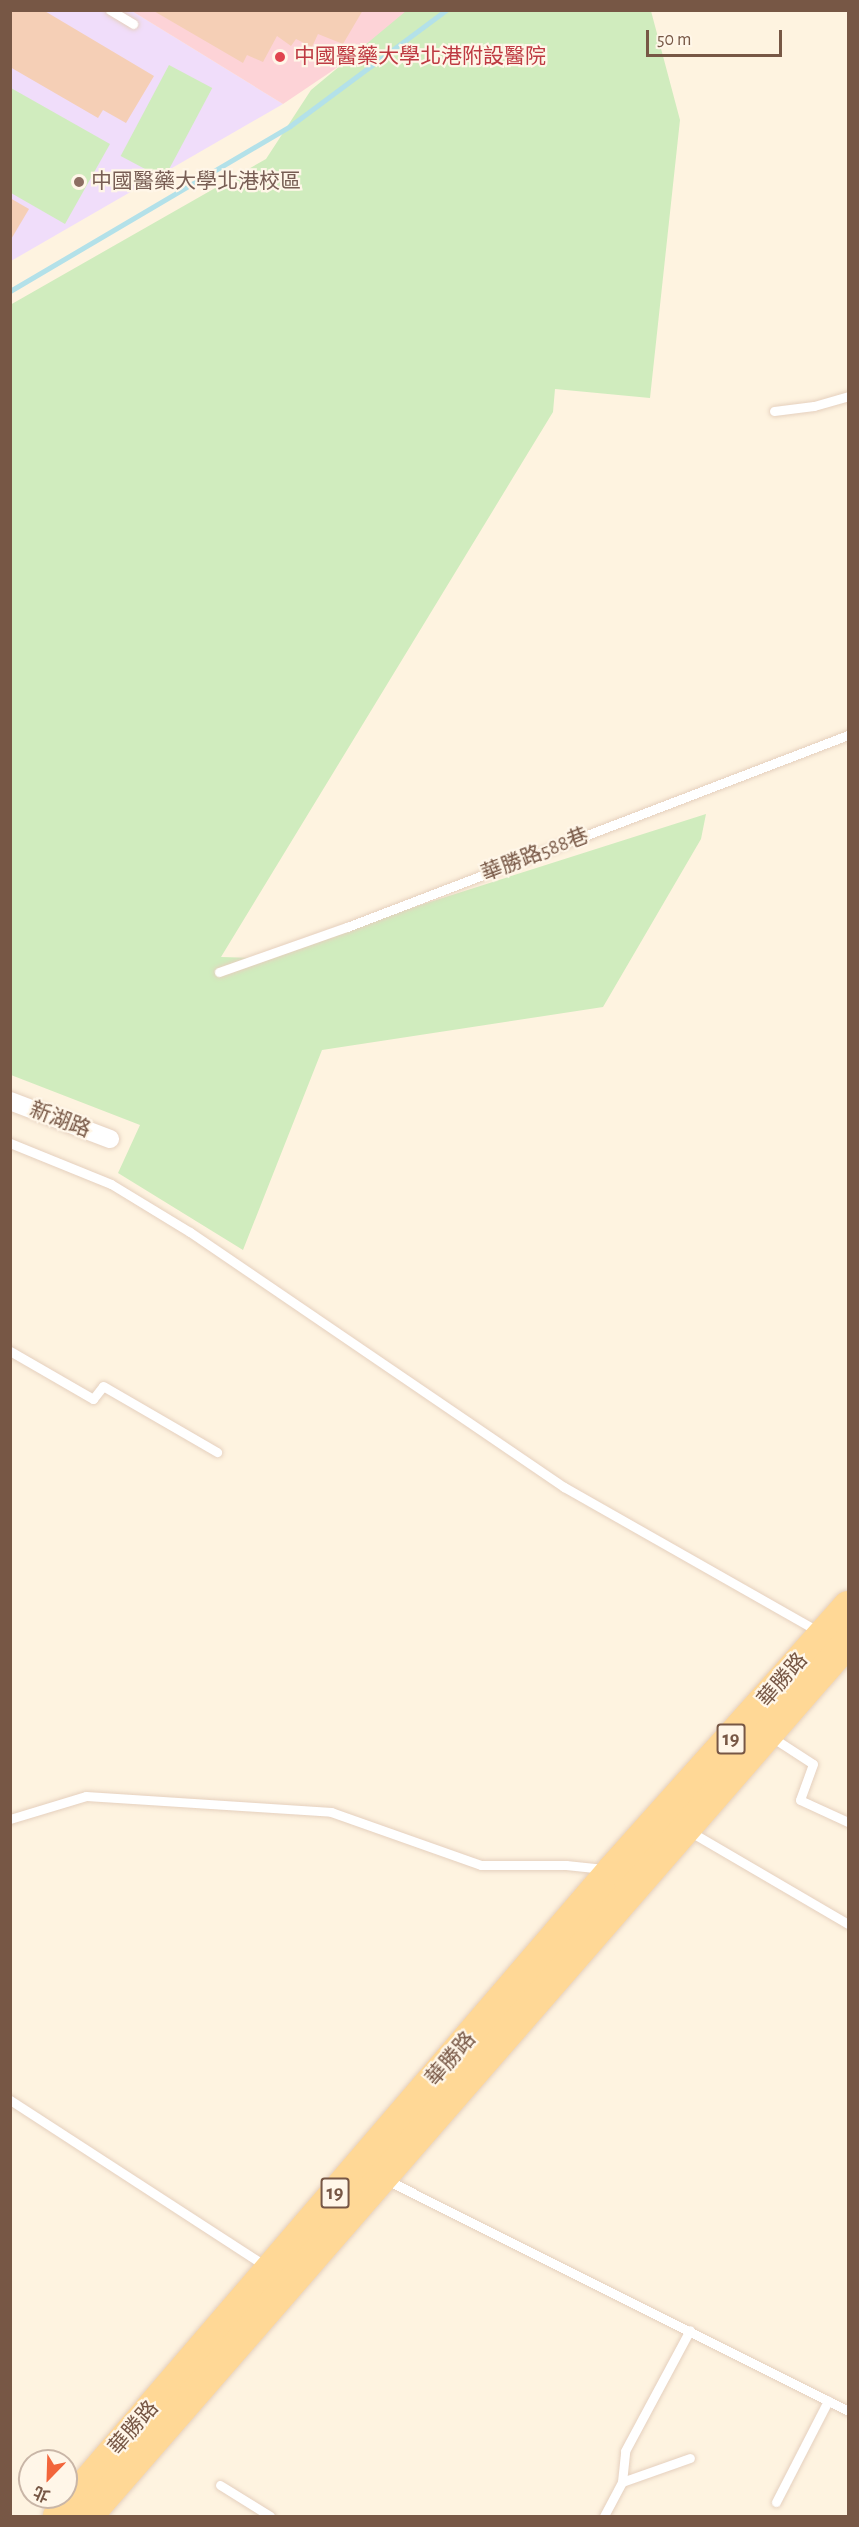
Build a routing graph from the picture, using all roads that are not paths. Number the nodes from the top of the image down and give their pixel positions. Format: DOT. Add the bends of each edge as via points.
graph roads {
  1 [pos="110,10"];
  2 [pos="133,24"];
  3 [pos="849,396"];
  4 [pos="774,411"];
  5 [pos="849,735"];
  6 [pos="219,972"];
  7 [pos="10,1101"];
  8 [pos="110,1139"];
  9 [pos="10,1143"];
  10 [pos="10,1351"];
  11 [pos="217,1452"];
  12 [pos="849,1606"];
  13 [pos="835,1642"];
  14 [pos="768,1735"];
  15 [pos="10,1819"];
  16 [pos="676,1821"];
  17 [pos="849,1822"];
  18 [pos="623,1878"];
  19 [pos="849,1924"];
  20 [pos="10,2100"];
  21 [pos="373,2168"];
  22 [pos="279,2278"];
  23 [pos="690,2330"];
  24 [pos="828,2401"];
  25 [pos="849,2411"];
  26 [pos="690,2458"];
  27 [pos="622,2482"];
  28 [pos="220,2485"];
  29 [pos="776,2502"];
  30 [pos="58,2517"];
  31 [pos="88,2517"];
  32 [pos="270,2517"];
  33 [pos="604,2517"];
  1 -- 2 [label="lane"];
  3 -- 4 [label="lane"];
  5 -- 6 [label="lane, 華勝路588巷" via="358,923"];
  7 -- 8 [label="street, 新湖路"];
  9 -- 13 [label="lane" via="111,1184 209,1245 564,1487"];
  10 -- 11 [label="lane" via="93,1399 103,1386"];
  12 -- 13 [label="main road, 華勝路 / 19"];
  13 -- 14 [label="main road, 華勝路 / 19"];
  13 -- 16 [label="main road, 華勝路 / 19"];
  14 -- 16 [label="main road, 華勝路 / 19"];
  14 -- 17 [label="lane" via="813,1764 800,1800"];
  15 -- 18 [label="lane" via="86,1796 331,1812 481,1865 566,1865"];
  16 -- 18 [label="main road, 華勝路 / 19"];
  16 -- 19 [label="lane"];
  18 -- 21 [label="main road, 華勝路 / 19"];
  20 -- 22 [label="lane"];
  21 -- 22 [label="main road, 華勝路 / 19"];
  21 -- 23 [label="lane"];
  22 -- 30 [label="main road, 華勝路 / 19"];
  22 -- 31 [label="main road, 華勝路 / 19"];
  23 -- 24 [label="lane"];
  23 -- 27 [label="lane" via="626,2451"];
  24 -- 25 [label="lane"];
  24 -- 29 [label="lane"];
  26 -- 27 [label="lane"];
  27 -- 33 [label="lane"];
  28 -- 32 [label="lane"];
}
